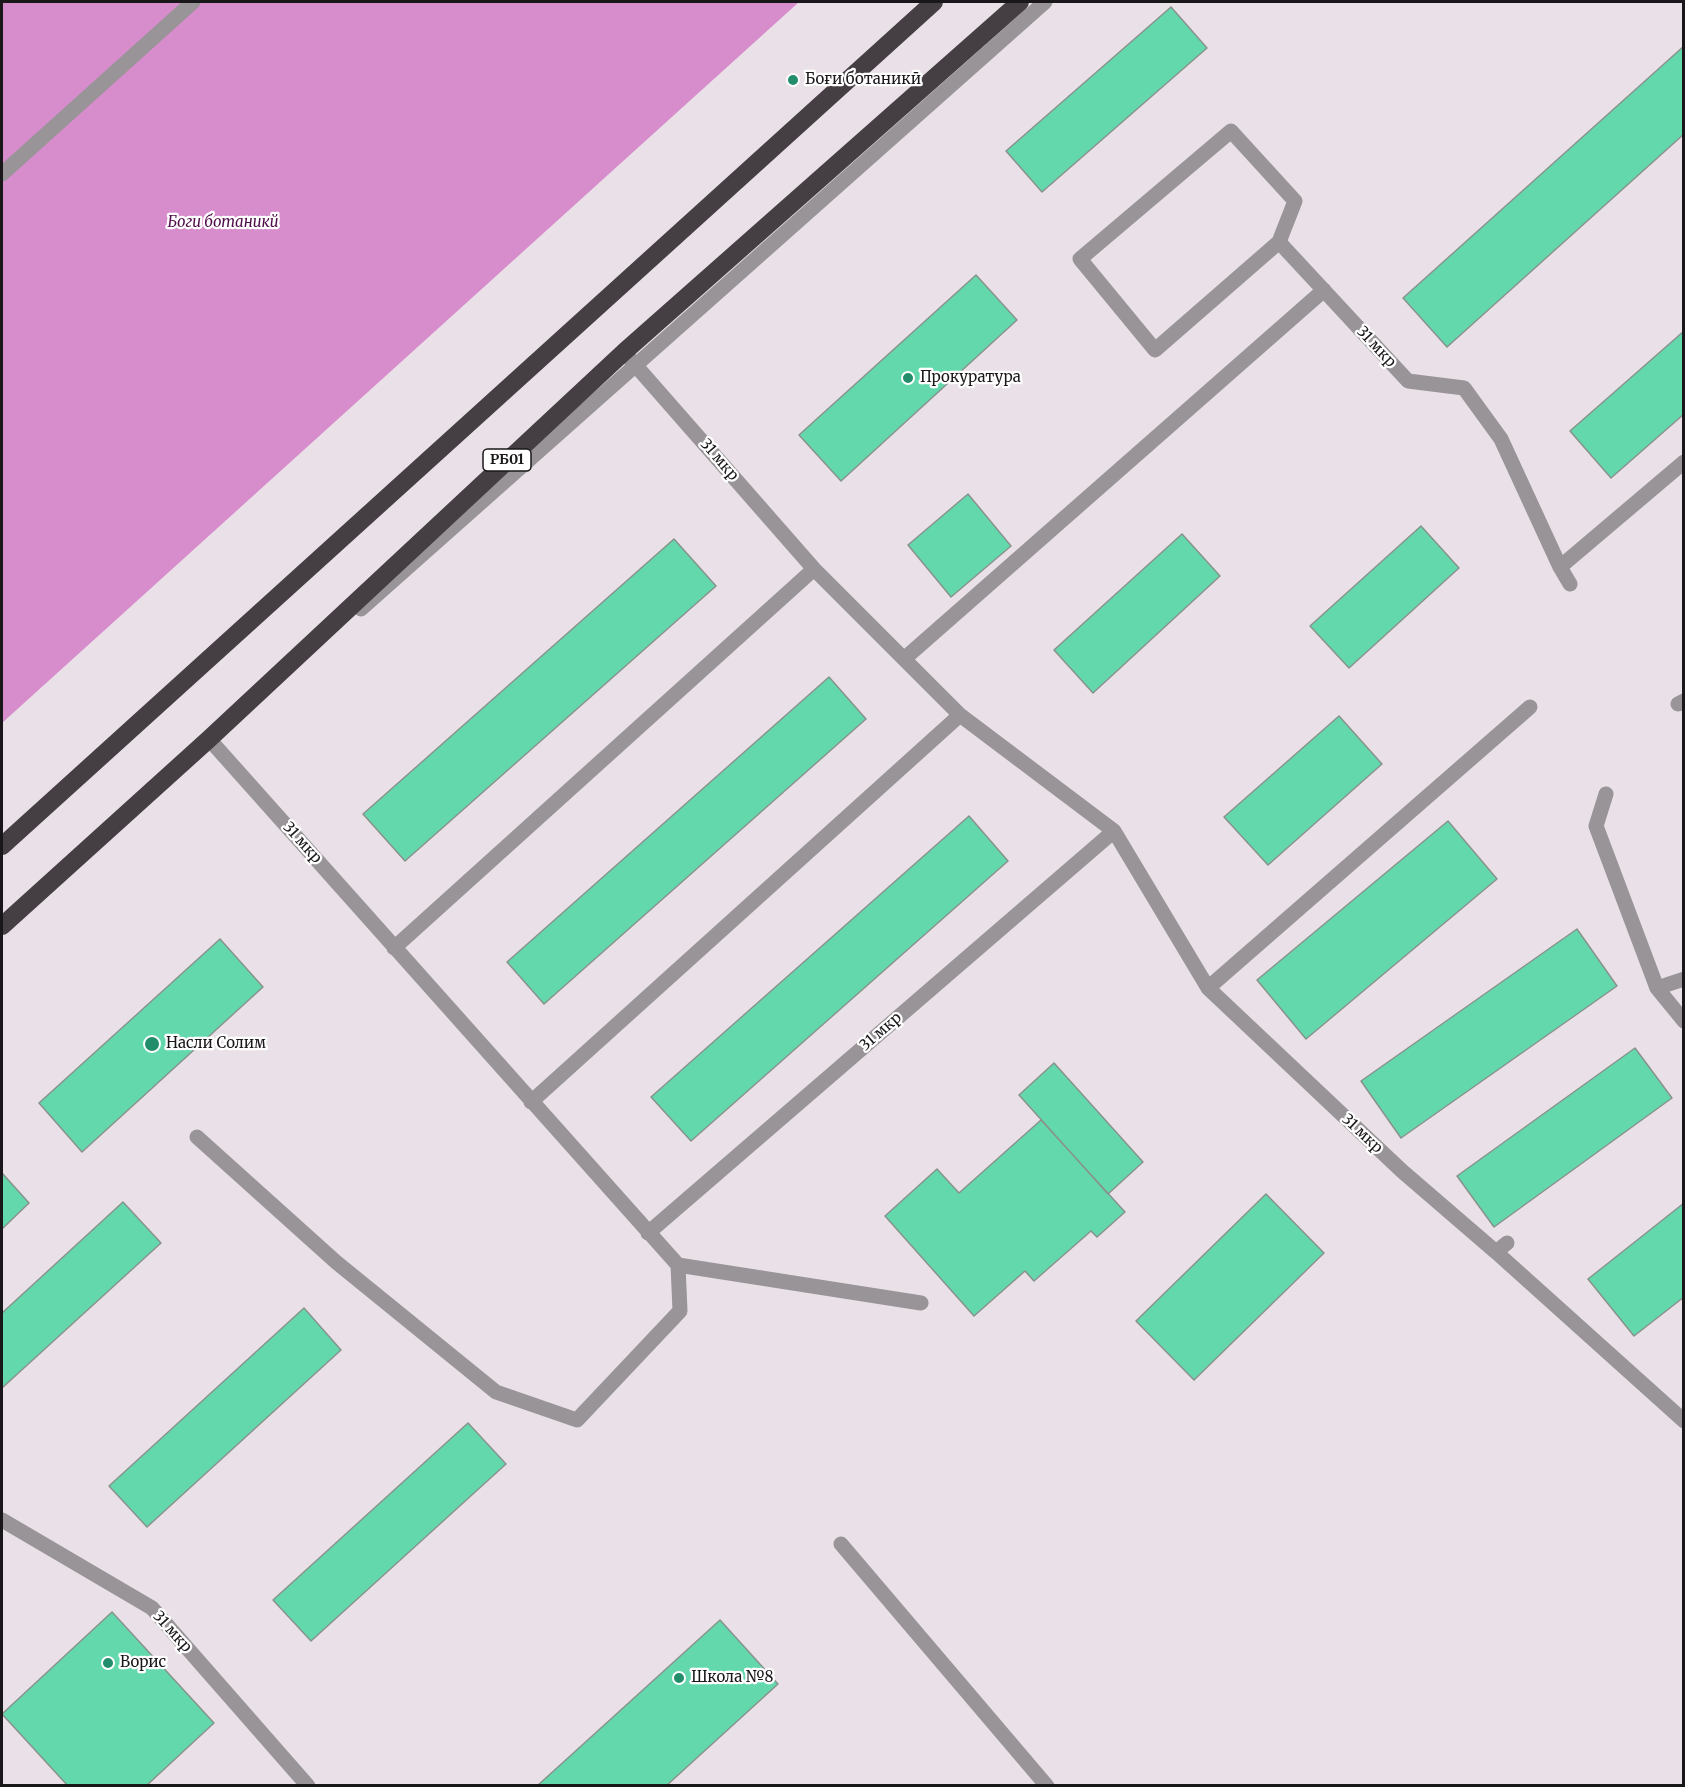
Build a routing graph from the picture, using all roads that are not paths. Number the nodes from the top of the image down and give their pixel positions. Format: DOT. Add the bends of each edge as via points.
graph roads {
  1 [pos="193,2"];
  2 [pos="934,2"];
  3 [pos="1020,2"];
  4 [pos="1045,2"];
  5 [pos="2,174"];
  6 [pos="1279,242"];
  7 [pos="1324,290"];
  8 [pos="624,352"];
  9 [pos="1683,462"];
  10 [pos="1560,567"];
  11 [pos="813,569"];
  12 [pos="1570,584"];
  13 [pos="904,659"];
  14 [pos="1530,707"];
  15 [pos="960,715"];
  16 [pos="209,739"];
  17 [pos="1606,794"];
  18 [pos="1114,831"];
  19 [pos="2,846"];
  20 [pos="2,927"];
  21 [pos="394,948"];
  22 [pos="1683,979"];
  23 [pos="1208,988"];
  24 [pos="1658,988"];
  25 [pos="1683,1021"];
  26 [pos="531,1102"];
  27 [pos="197,1137"];
  28 [pos="648,1233"];
  29 [pos="678,1265"];
  30 [pos="921,1303"];
  31 [pos="1683,1421"];
  32 [pos="2,1520"];
  33 [pos="841,1544"];
  34 [pos="309,1785"];
  35 [pos="1047,1785"];
  1 -- 5 [label="street"];
  2 -- 19 [label="highway"];
  3 -- 8 [label="highway, РБ01"];
  4 -- 20 [label="street"];
  6 -- 6 [label="street" via="1155,350 1080,259 1230,131 1295,201"];
  6 -- 7 [label="street, 31 мкр"];
  7 -- 10 [label="street, 31 мкр" via="1408,381 1464,388 1501,439"];
  7 -- 13 [label="street"];
  8 -- 11 [label="street, 31 мкр"];
  8 -- 16 [label="highway, РБ01"];
  9 -- 10 [label="street"];
  10 -- 12 [label="street, 31 мкр"];
  11 -- 13 [label="street, 31 мкр"];
  11 -- 21 [label="street"];
  13 -- 15 [label="street, 31 мкр"];
  14 -- 23 [label="street"];
  15 -- 18 [label="street, 31 мкр"];
  15 -- 26 [label="street"];
  16 -- 20 [label="highway, РБ01"];
  16 -- 21 [label="street, 31 мкр"];
  17 -- 24 [label="street" via="1596,826"];
  18 -- 23 [label="street, 31 мкр"];
  18 -- 28 [label="street, 31 мкр"];
  21 -- 26 [label="street, 31 мкр"];
  22 -- 24 [label="street"];
  23 -- 31 [label="street, 31 мкр" via="1402,1171 1502,1247"];
  24 -- 25 [label="street"];
  26 -- 28 [label="street, 31 мкр"];
  27 -- 29 [label="street" via="336,1262 496,1392 577,1420 680,1311"];
  28 -- 29 [label="street, 31 мкр"];
  29 -- 30 [label="street"];
  32 -- 34 [label="street, 31 мкр" via="152,1608"];
  33 -- 35 [label="street"];
}
